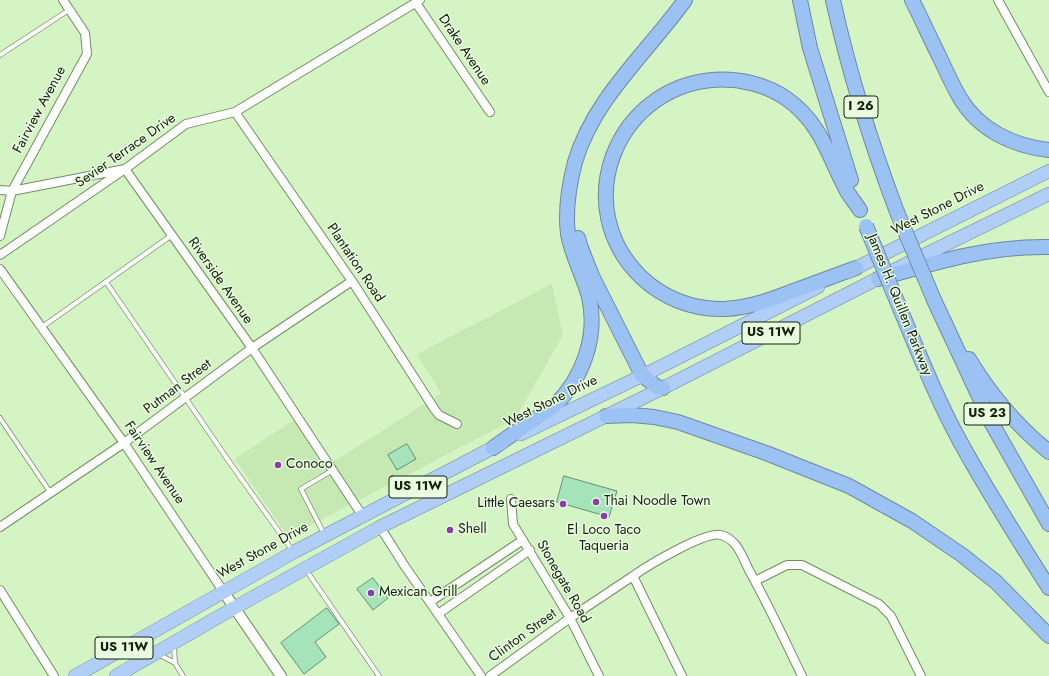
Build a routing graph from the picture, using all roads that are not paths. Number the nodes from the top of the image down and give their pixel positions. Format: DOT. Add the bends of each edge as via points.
graph roads {
  1 [pos="63,0"];
  2 [pos="685,0"];
  3 [pos="800,0"];
  4 [pos="833,0"];
  5 [pos="912,0"];
  6 [pos="998,0"];
  7 [pos="418,1"];
  8 [pos="70,10"];
  9 [pos="0,55"];
  10 [pos="1049,92"];
  11 [pos="234,112"];
  12 [pos="490,112"];
  13 [pos="1049,150"];
  14 [pos="125,169"];
  15 [pos="1049,171"];
  16 [pos="569,189"];
  17 [pos="0,190"];
  18 [pos="12,191"];
  19 [pos="1049,194"];
  20 [pos="860,210"];
  21 [pos="172,235"];
  22 [pos="0,236"];
  23 [pos="1049,247"];
  24 [pos="0,255"];
  25 [pos="856,268"];
  26 [pos="0,269"];
  27 [pos="878,279"];
  28 [pos="352,281"];
  29 [pos="106,282"];
  30 [pos="934,300"];
  31 [pos="42,327"];
  32 [pos="252,348"];
  33 [pos="642,375"];
  34 [pos="663,388"];
  35 [pos="185,398"];
  36 [pos="606,416"];
  37 [pos="0,418"];
  38 [pos="456,424"];
  39 [pos="124,443"];
  40 [pos="493,448"];
  41 [pos="1049,452"];
  42 [pos="473,458"];
  43 [pos="333,470"];
  44 [pos="51,493"];
  45 [pos="511,499"];
  46 [pos="362,515"];
  47 [pos="1049,524"];
  48 [pos="0,527"];
  49 [pos="380,527"];
  50 [pos="324,536"];
  51 [pos="523,540"];
  52 [pos="530,550"];
  53 [pos="294,552"];
  54 [pos="305,568"];
  55 [pos="633,576"];
  56 [pos="755,581"];
  57 [pos="1049,588"];
  58 [pos="0,590"];
  59 [pos="223,591"];
  60 [pos="430,602"];
  61 [pos="234,608"];
  62 [pos="438,614"];
  63 [pos="570,618"];
  64 [pos="1049,636"];
  65 [pos="174,642"];
  66 [pos="156,653"];
  67 [pos="175,663"];
  68 [pos="54,676"];
  69 [pos="75,676"];
  70 [pos="116,676"];
  71 [pos="183,676"];
  72 [pos="281,676"];
  73 [pos="379,676"];
  74 [pos="482,676"];
  75 [pos="490,676"];
  76 [pos="599,676"];
  77 [pos="682,676"];
  78 [pos="802,676"];
  79 [pos="921,676"];
  1 -- 8 [label="street, Fairview Avenue"];
  2 -- 16 [label="highway" via="595,115 575,162"];
  3 -- 20 [label="highway, James H. Quillen Parkway / US 23" via="810,48"];
  4 -- 30 [label="highway, I 26, bridge" via="855,89 877,159"];
  5 -- 13 [label="highway" via="961,100 973,114 985,126 1017,144"];
  6 -- 10 [label="street"];
  7 -- 11 [label="street, Sevier Terrace Drive"];
  7 -- 12 [label="street, Drake Avenue"];
  8 -- 9 [label="lane"];
  8 -- 18 [label="street, Fairview Avenue" via="84,33 87,54"];
  11 -- 14 [label="street, Sevier Terrace Drive" via="186,124"];
  11 -- 28 [label="street, Plantation Road"];
  14 -- 18 [label="street"];
  14 -- 21 [label="street, Riverside Avenue"];
  14 -- 24 [label="street, Sevier Terrace Drive"];
  15 -- 25 [label="highway, West Stone Drive / US 11W"];
  16 -- 33 [label="highway" via="581,248 592,276"];
  16 -- 40 [label="highway" via="566,217 568,235 589,297 591,311 587,351 577,378 554,406"];
  17 -- 18 [label="street"];
  18 -- 22 [label="street, Fairview Avenue"];
  19 -- 27 [label="highway, US 11W"];
  20 -- 25 [label="highway" via="824,141 797,107 770,89 737,80 707,81 684,86 654,101 630,124 620,139 613,154 606,192 610,228 626,260 660,292 691,305 724,309 754,306"];
  20 -- 57 [label="highway, James H. Quillen Parkway / US 23, bridge" via="931,383 961,444"];
  21 -- 29 [label="lane"];
  21 -- 32 [label="street, Riverside Avenue"];
  23 -- 27 [label="highway" via="993,250 933,262"];
  25 -- 33 [label="highway, West Stone Drive / US 11W"];
  26 -- 31 [label="street, Fairview Avenue"];
  27 -- 34 [label="highway, US 11W"];
  28 -- 32 [label="street, Putman Street"];
  28 -- 38 [label="street, Plantation Road" via="434,410"];
  29 -- 31 [label="lane"];
  29 -- 35 [label="lane"];
  30 -- 41 [label="highway" via="977,372 995,396 1015,421"];
  30 -- 47 [label="highway, US 23" via="991,422"];
  31 -- 39 [label="street, Fairview Avenue"];
  32 -- 35 [label="street, Putman Street"];
  32 -- 43 [label="street, Riverside Avenue"];
  33 -- 34 [label="highway" via="657,387"];
  33 -- 40 [label="highway, West Stone Drive / US 11W"];
  34 -- 36 [label="highway, US 11W"];
  35 -- 39 [label="street, Putman Street"];
  35 -- 53 [label="lane"];
  36 -- 49 [label="highway, US 11W"];
  36 -- 64 [label="highway" via="632,415 678,422 849,486 912,521 962,555 996,582"];
  37 -- 44 [label="lane"];
  39 -- 44 [label="street, Putman Street"];
  39 -- 59 [label="street, Fairview Avenue"];
  40 -- 42 [label="highway, West Stone Drive / US 11W"];
  42 -- 46 [label="highway, West Stone Drive / US 11W"];
  42 -- 49 [label="highway" via="464,471 387,511 381,519"];
  43 -- 46 [label="street, Riverside Avenue"];
  43 -- 50 [label="lane" via="301,489"];
  44 -- 48 [label="street, Putman Street"];
  45 -- 51 [label="street, Stonegate Road" via="513,524"];
  46 -- 50 [label="highway, West Stone Drive / US 11W"];
  46 -- 54 [label="highway" via="358,528 316,552"];
  49 -- 54 [label="highway, US 11W"];
  49 -- 60 [label="street"];
  50 -- 53 [label="highway, West Stone Drive / US 11W"];
  51 -- 52 [label="street, Stonegate Road"];
  51 -- 60 [label="street"];
  52 -- 62 [label="street"];
  52 -- 63 [label="street, Stonegate Road"];
  53 -- 59 [label="highway, West Stone Drive / US 11W"];
  54 -- 61 [label="highway, US 11W"];
  54 -- 73 [label="lane"];
  55 -- 56 [label="street, Clinton Street" via="700,539 719,535 733,542"];
  55 -- 63 [label="street, Clinton Street"];
  55 -- 77 [label="street"];
  56 -- 78 [label="street, Clinton Street"];
  56 -- 79 [label="street" via="786,565 802,565 879,604 891,616"];
  58 -- 68 [label="street"];
  59 -- 61 [label="street, Fairview Avenue"];
  59 -- 69 [label="highway, West Stone Drive / US 11W"];
  60 -- 62 [label="street"];
  61 -- 65 [label="highway, US 11W"];
  61 -- 72 [label="street, Fairview Avenue"];
  62 -- 74 [label="street"];
  63 -- 75 [label="street, Clinton Street"];
  63 -- 76 [label="street, Stonegate Road"];
  65 -- 66 [label="highway, US 11W"];
  65 -- 67 [label="lane"];
  66 -- 67 [label="lane"];
  66 -- 70 [label="highway, US 11W"];
  67 -- 71 [label="lane"];
}
